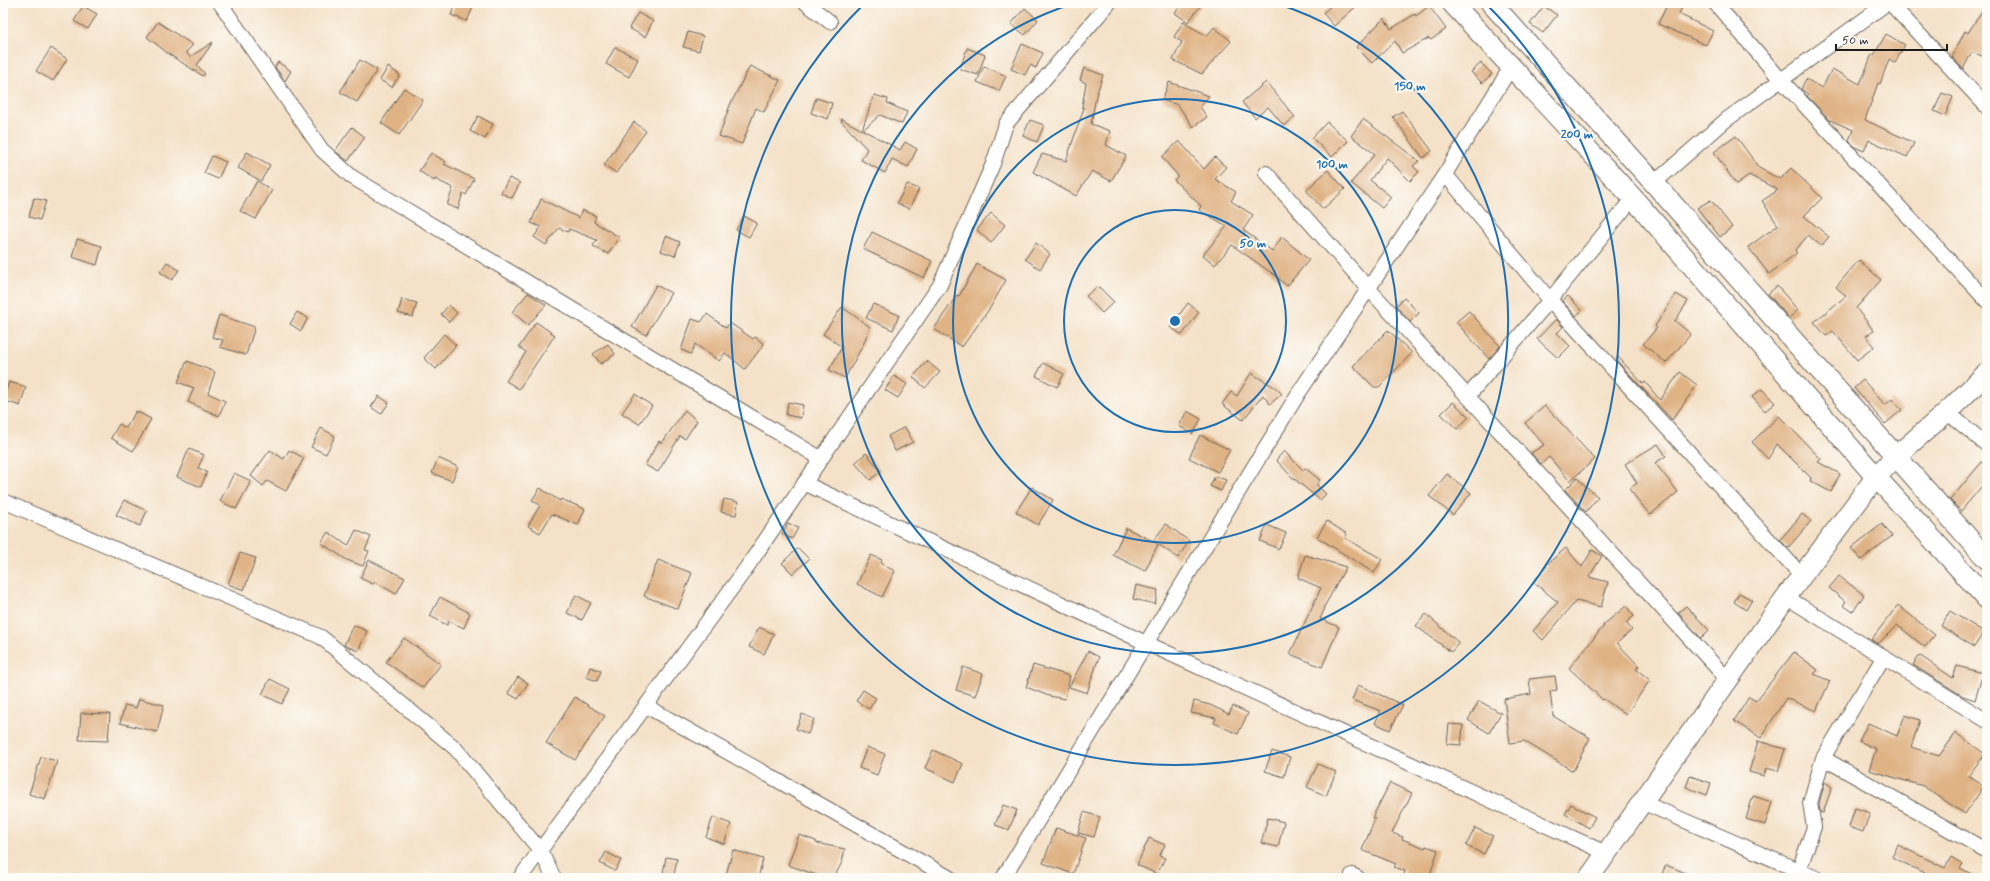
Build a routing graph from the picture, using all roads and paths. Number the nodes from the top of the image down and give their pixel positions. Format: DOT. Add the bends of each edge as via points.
graph roads {
  1 [pos="220,3"];
  2 [pos="806,3"];
  3 [pos="1109,3"];
  4 [pos="1452,3"];
  5 [pos="1715,3"];
  6 [pos="1887,3"];
  7 [pos="1890,3"];
  8 [pos="1500,7"];
  9 [pos="830,22"];
  10 [pos="1511,67"];
  11 [pos="1781,80"];
  12 [pos="1987,107"];
  13 [pos="1266,173"];
  14 [pos="1445,174"];
  15 [pos="1654,183"];
  16 [pos="1632,198"];
  17 [pos="1369,289"];
  18 [pos="1550,300"];
  19 [pos="1987,301"];
  20 [pos="1987,373"];
  21 [pos="1468,396"];
  22 [pos="1947,412"];
  23 [pos="1987,445"];
  24 [pos="1895,457"];
  25 [pos="820,458"];
  26 [pos="1876,477"];
  27 [pos="804,483"];
  28 [pos="3,501"];
  29 [pos="1987,559"];
  30 [pos="1803,577"];
  31 [pos="1786,598"];
  32 [pos="1987,599"];
  33 [pos="1146,644"];
  34 [pos="1883,658"];
  35 [pos="1728,680"];
  36 [pos="646,706"];
  37 [pos="1987,721"];
  38 [pos="1823,758"];
  39 [pos="1642,802"];
  40 [pos="540,850"];
  41 [pos="1987,851"];
  42 [pos="1606,853"];
  43 [pos="1799,870"];
  44 [pos="520,878"];
  45 [pos="554,878"];
  46 [pos="950,878"];
  47 [pos="1003,878"];
  48 [pos="1589,878"];
  49 [pos="1816,878"];
  1 -- 25 [label="street" via="322,150 352,177"];
  2 -- 9 [label="street"];
  3 -- 25 [label="street" via="1006,124 993,164 940,285"];
  4 -- 10 [label="main road"];
  5 -- 11 [label="street"];
  6 -- 11 [label="street"];
  7 -- 12 [label="street"];
  8 -- 15 [label="main road"];
  10 -- 14 [label="street"];
  10 -- 16 [label="main road"];
  11 -- 15 [label="street" via="1726,120"];
  11 -- 19 [label="street"];
  13 -- 17 [label="street"];
  14 -- 17 [label="street"];
  14 -- 18 [label="street"];
  15 -- 24 [label="main road"];
  16 -- 18 [label="street"];
  16 -- 26 [label="main road"];
  17 -- 21 [label="street"];
  17 -- 33 [label="street" via="1298,394"];
  18 -- 21 [label="street"];
  18 -- 30 [label="street"];
  20 -- 22 [label="main road"];
  21 -- 35 [label="street"];
  22 -- 23 [label="street"];
  22 -- 24 [label="main road"];
  24 -- 26 [label="main road"];
  24 -- 29 [label="main road"];
  25 -- 27 [label="street"];
  26 -- 30 [label="main road"];
  26 -- 32 [label="main road"];
  27 -- 33 [label="street"];
  27 -- 36 [label="street" via="745,570"];
  28 -- 40 [label="street" via="321,636 455,748"];
  30 -- 31 [label="main road"];
  31 -- 34 [label="street"];
  31 -- 35 [label="main road"];
  33 -- 42 [label="street"];
  33 -- 47 [label="street"];
  34 -- 37 [label="street"];
  34 -- 38 [label="street"];
  35 -- 39 [label="main road"];
  36 -- 40 [label="street"];
  36 -- 46 [label="street"];
  38 -- 41 [label="street"];
  38 -- 43 [label="street" via="1810,803 1814,827"];
  39 -- 42 [label="main road"];
  39 -- 43 [label="street"];
  40 -- 44 [label="street"];
  40 -- 45 [label="street"];
  42 -- 48 [label="main road"];
  43 -- 49 [label="street"];
}
